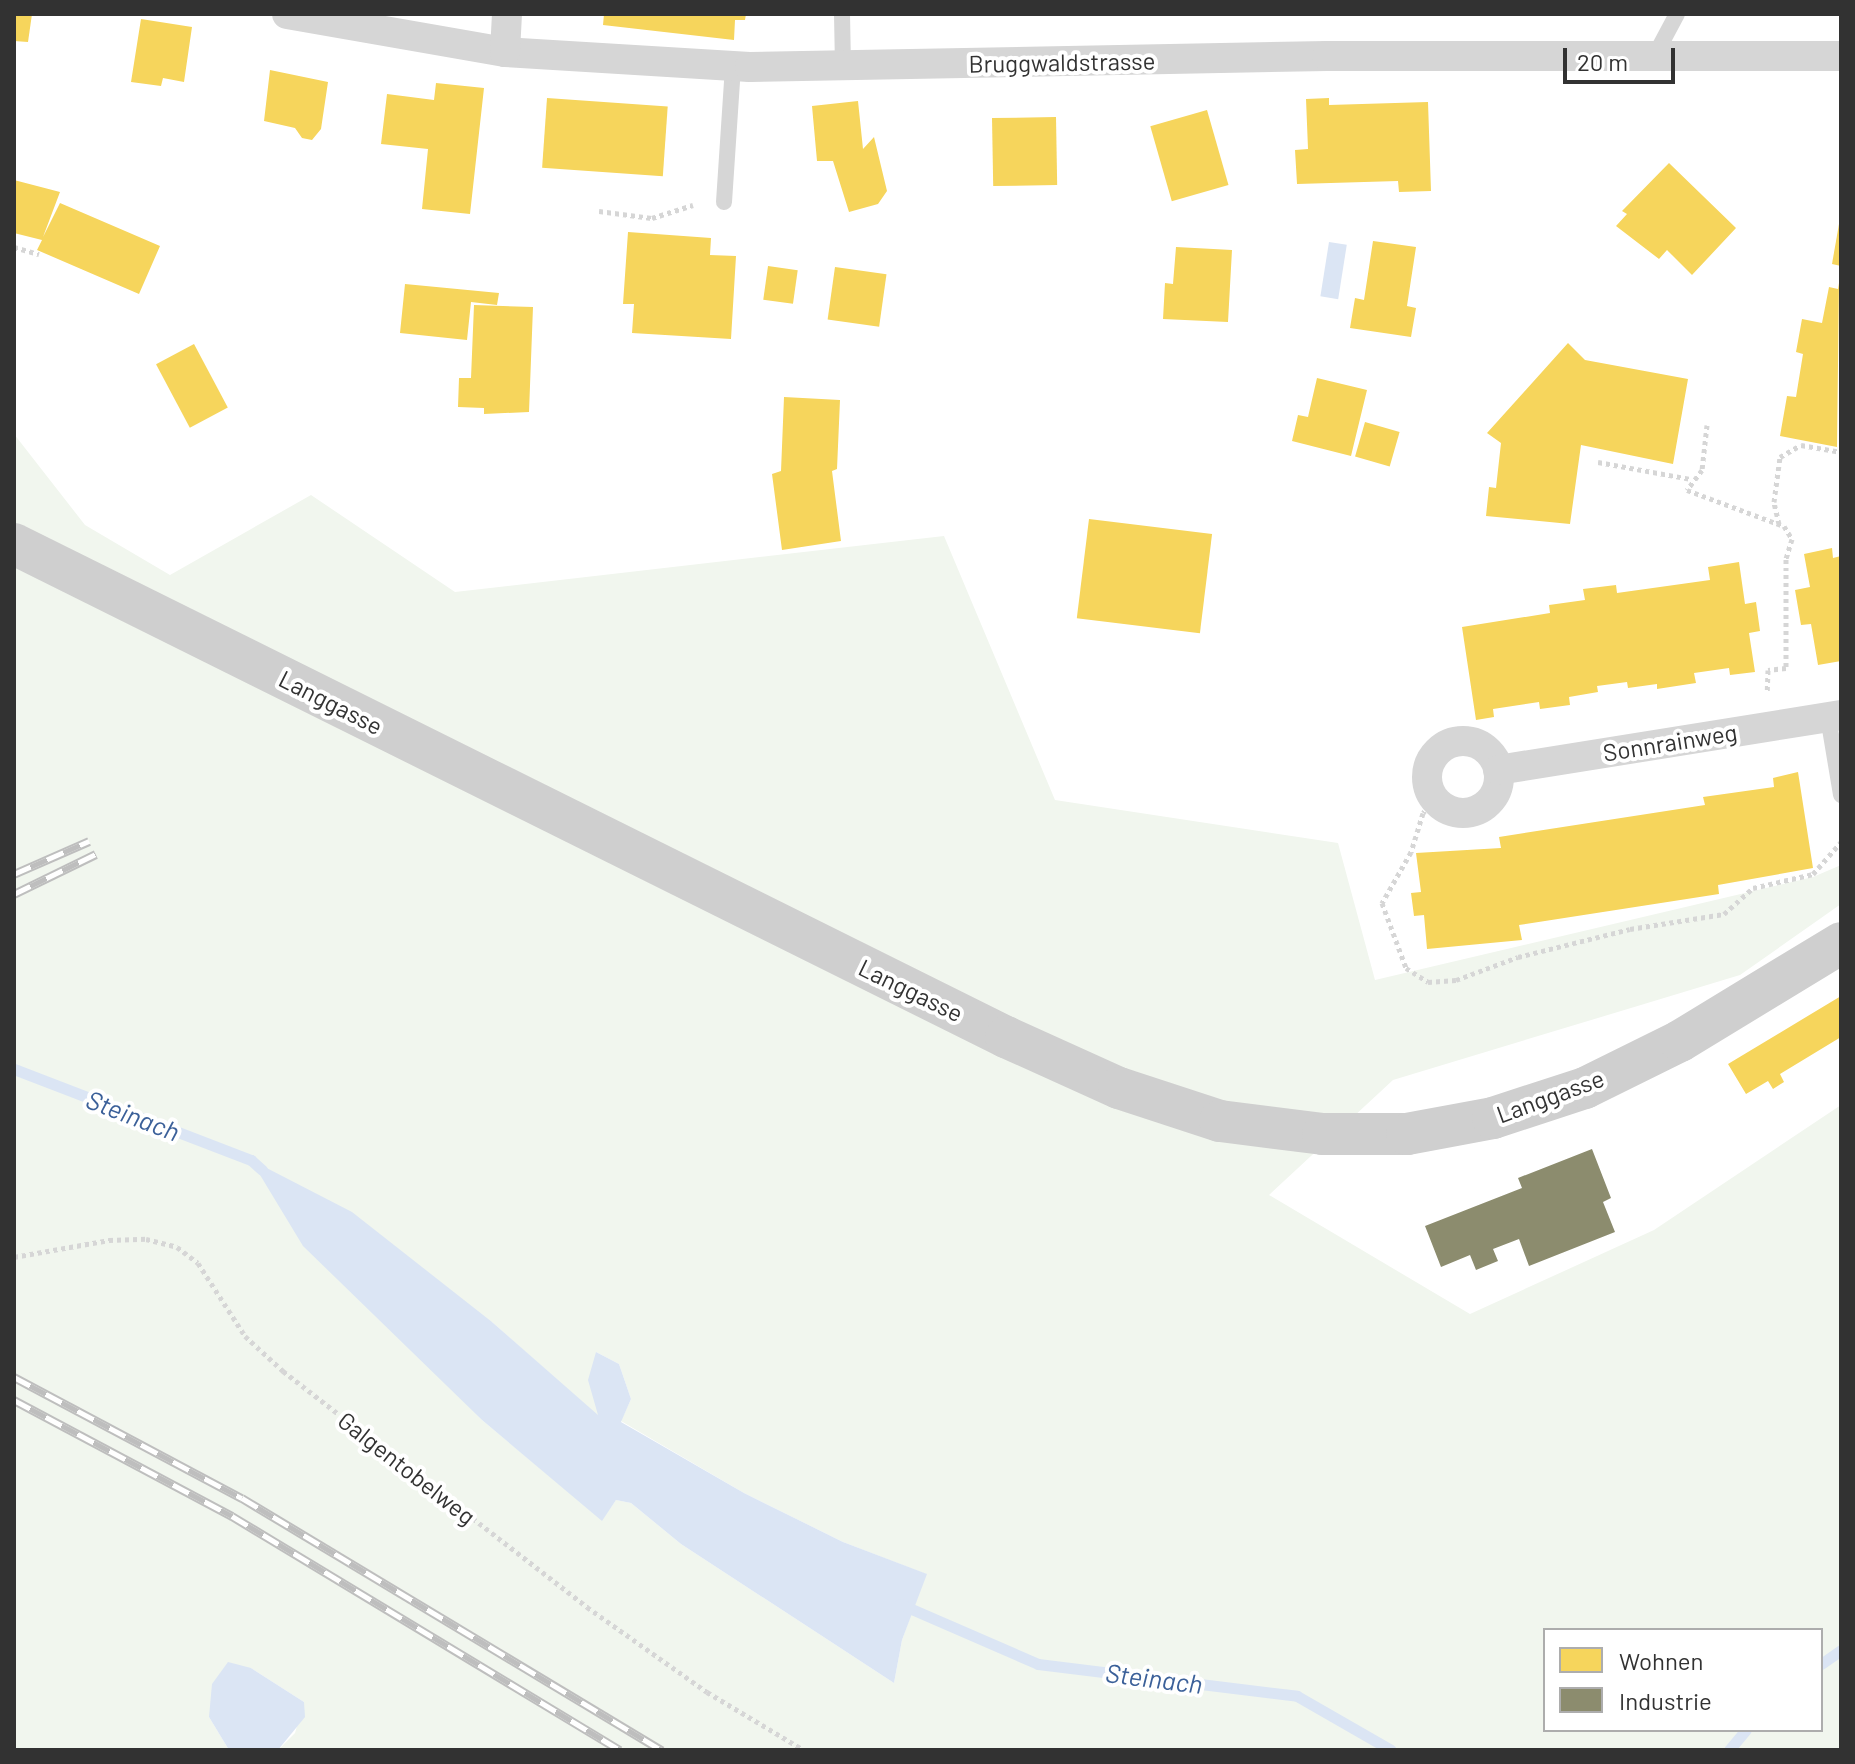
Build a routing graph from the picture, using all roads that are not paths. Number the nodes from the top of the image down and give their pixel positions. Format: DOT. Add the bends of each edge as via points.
graph roads {
  1 [pos="287,14"];
  2 [pos="507,14"];
  3 [pos="842,14"];
  4 [pos="1677,14"];
  5 [pos="505,52"];
  6 [pos="1841,56"];
  7 [pos="1652,60"];
  8 [pos="733,66"];
  9 [pos="843,66"];
  10 [pos="724,202"];
  11 [pos="14,544"];
  12 [pos="1834,716"];
  13 [pos="1498,770"];
  14 [pos="1841,795"];
  15 [pos="1841,943"];
  1 -- 5 [label="street, Bruggwaldstrasse"];
  2 -- 5 [label="street"];
  3 -- 9 [label="lane"];
  4 -- 7 [label="lane"];
  5 -- 8 [label="street, Bruggwaldstrasse"];
  6 -- 7 [label="street, Bruggwaldstrasse"];
  7 -- 9 [label="street, Bruggwaldstrasse" via="1327,56"];
  8 -- 9 [label="street, Bruggwaldstrasse"];
  8 -- 10 [label="lane"];
  11 -- 15 [label="main road, Langgasse" via="1006,1037 1119,1088 1220,1121 1323,1134 1407,1134 1493,1118 1585,1088 1680,1041"];
  12 -- 13 [label="street, Sonnrainweg"];
  12 -- 14 [label="lane"];
  13 -- 13 [label="street" via="1494,794 1477,810 1454,811 1435,799 1427,776 1444,746 1478,744"];
}
